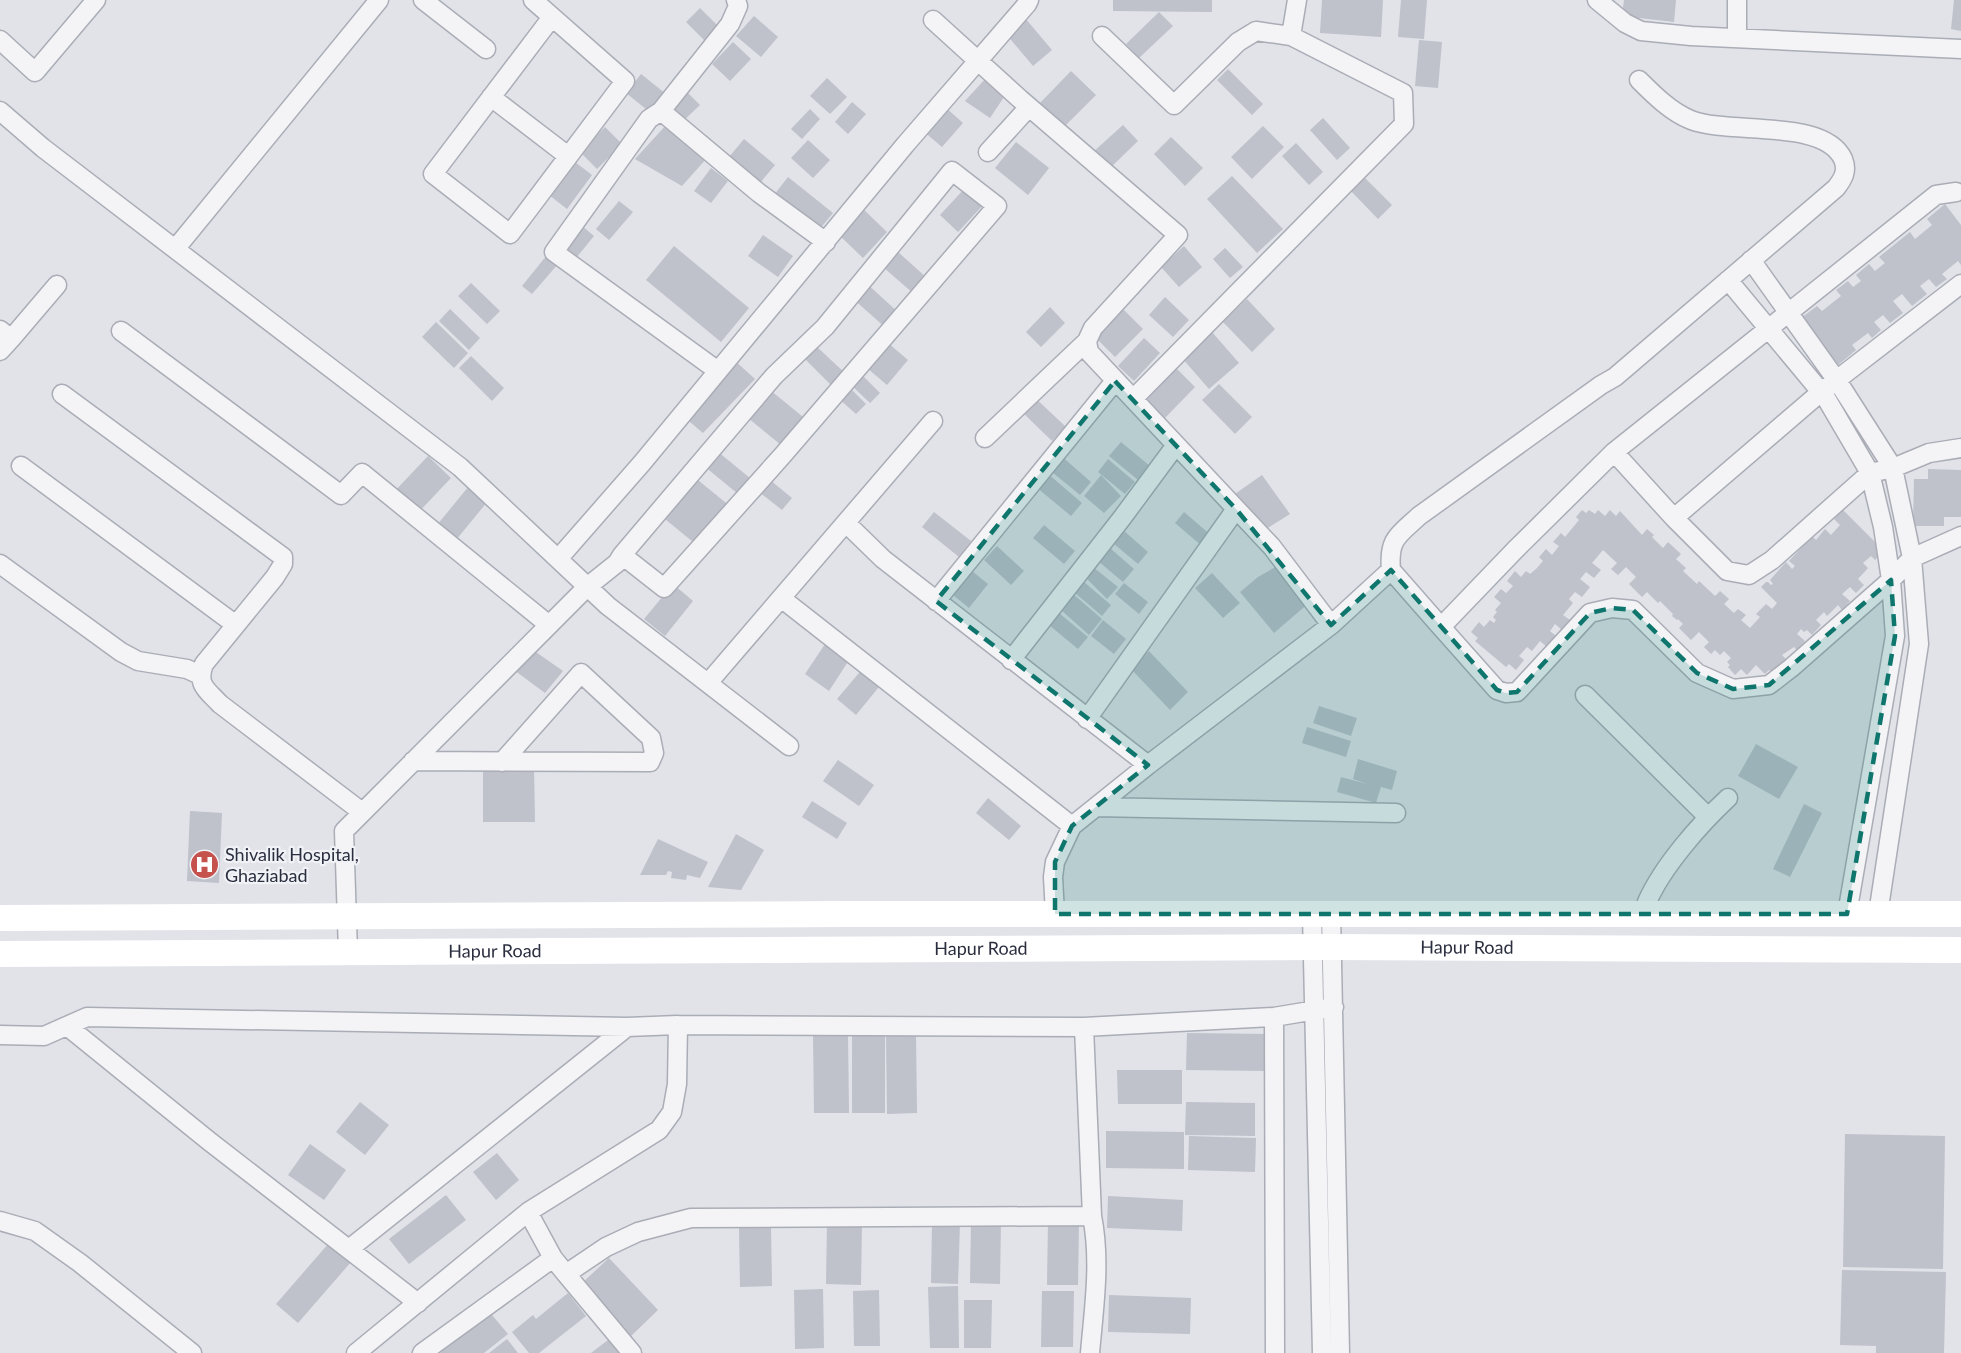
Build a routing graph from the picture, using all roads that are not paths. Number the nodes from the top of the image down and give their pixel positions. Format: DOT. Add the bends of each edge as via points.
graph roads {
  1 [pos="96,0"];
  2 [pos="380,0"];
  3 [pos="423,0"];
  4 [pos="533,0"];
  5 [pos="736,0"];
  6 [pos="1029,0"];
  7 [pos="1297,0"];
  8 [pos="1597,0"];
  9 [pos="1737,0"];
  10 [pos="552,17"];
  11 [pos="933,20"];
  12 [pos="1102,36"];
  13 [pos="1291,36"];
  14 [pos="1737,38"];
  15 [pos="0,40"];
  16 [pos="486,49"];
  17 [pos="1961,49"];
  18 [pos="978,61"];
  19 [pos="1639,80"];
  20 [pos="491,97"];
  21 [pos="1029,107"];
  22 [pos="0,111"];
  23 [pos="661,111"];
  24 [pos="988,152"];
  25 [pos="568,156"];
  26 [pos="1959,195"];
  27 [pos="826,242"];
  28 [pos="176,248"];
  29 [pos="1751,260"];
  30 [pos="1728,280"];
  31 [pos="1961,284"];
  32 [pos="57,285"];
  33 [pos="1789,311"];
  34 [pos="1769,328"];
  35 [pos="121,331"];
  36 [pos="4,340"];
  37 [pos="1087,341"];
  38 [pos="718,371"];
  39 [pos="1115,381"];
  40 [pos="1838,381"];
  41 [pos="1821,392"];
  42 [pos="62,394"];
  43 [pos="1133,399"];
  44 [pos="933,422"];
  45 [pos="985,438"];
  46 [pos="1176,445"];
  47 [pos="1961,448"];
  48 [pos="1614,452"];
  49 [pos="21,466"];
  50 [pos="1893,468"];
  51 [pos="1870,473"];
  52 [pos="1236,509"];
  53 [pos="1674,518"];
  54 [pos="846,523"];
  55 [pos="1961,536"];
  56 [pos="622,555"];
  57 [pos="558,558"];
  58 [pos="1912,558"];
  59 [pos="0,564"];
  60 [pos="1391,570"];
  61 [pos="1891,580"];
  62 [pos="587,587"];
  63 [pos="781,598"];
  64 [pos="936,601"];
  65 [pos="236,625"];
  66 [pos="549,625"];
  67 [pos="1331,625"];
  68 [pos="1441,627"];
  69 [pos="1011,660"];
  70 [pos="200,675"];
  71 [pos="708,683"];
  72 [pos="1585,695"];
  73 [pos="1087,719"];
  74 [pos="789,746"];
  75 [pos="413,761"];
  76 [pos="502,762"];
  77 [pos="1148,765"];
  78 [pos="1870,779"];
  79 [pos="1898,783"];
  80 [pos="1728,798"];
  81 [pos="1096,807"];
  82 [pos="362,812"];
  83 [pos="1396,813"];
  84 [pos="1708,817"];
  85 [pos="1072,826"];
  86 [pos="1056,914"];
  87 [pos="1321,914"];
  88 [pos="1652,914"];
  89 [pos="1847,914"];
  90 [pos="1878,914"];
  91 [pos="1961,914"];
  92 [pos="0,918"];
  93 [pos="347,918"];
  94 [pos="1322,947"];
  95 [pos="1961,950"];
  96 [pos="348,952"];
  97 [pos="0,954"];
  98 [pos="1334,1007"];
  99 [pos="1314,1011"];
  100 [pos="1274,1017"];
  101 [pos="678,1025"];
  102 [pos="67,1026"];
  103 [pos="627,1027"];
  104 [pos="1084,1027"];
  105 [pos="0,1035"];
  106 [pos="528,1212"];
  107 [pos="1092,1216"];
  108 [pos="0,1221"];
  109 [pos="348,1249"];
  110 [pos="553,1258"];
  111 [pos="566,1274"];
  112 [pos="418,1303"];
  113 [pos="426,1352"];
  114 [pos="192,1353"];
  115 [pos="356,1353"];
  116 [pos="632,1353"];
  117 [pos="1090,1353"];
  118 [pos="1275,1353"];
  119 [pos="1322,1353"];
  120 [pos="1340,1353"];
  1 -- 15 [label="street" via="35,72"];
  2 -- 28 [label="street"];
  3 -- 16 [label="street"];
  4 -- 10 [label="street"];
  5 -- 23 [label="street" via="738,6 730,24"];
  6 -- 18 [label="street"];
  7 -- 13 [label="street"];
  8 -- 14 [label="street" via="1641,31"];
  9 -- 14 [label="street"];
  10 -- 20 [label="street"];
  10 -- 25 [label="street" via="625,81"];
  11 -- 18 [label="street"];
  12 -- 13 [label="street" via="1174,105 1238,42 1256,31"];
  13 -- 43 [label="street" via="1403,93 1404,124"];
  14 -- 17 [label="street"];
  18 -- 21 [label="street"];
  18 -- 27 [label="street"];
  19 -- 29 [label="street" via="1657,98 1690,120 1790,132 1827,141 1838,149 1845,163 1843,180"];
  20 -- 25 [label="street"];
  20 -- 25 [label="street" via="433,174 510,234"];
  21 -- 24 [label="street"];
  21 -- 37 [label="street" via="1178,235 1092,328"];
  22 -- 28 [label="street"];
  23 -- 27 [label="street" via="759,193"];
  23 -- 38 [label="street" via="649,119 554,252"];
  26 -- 33 [label="street" via="1936,195"];
  27 -- 38 [label="street"];
  28 -- 57 [label="street" via="460,467"];
  29 -- 30 [label="street"];
  29 -- 33 [label="street"];
  30 -- 34 [label="street"];
  30 -- 60 [label="street" via="1615,376 1419,516 1393,540"];
  31 -- 40 [label="street"];
  32 -- 36 [label="street"];
  33 -- 34 [label="street"];
  33 -- 40 [label="street"];
  34 -- 41 [label="street"];
  34 -- 48 [label="street"];
  35 -- 66 [label="street" via="340,495 362,473"];
  37 -- 39 [label="street" via="1089,352"];
  37 -- 45 [label="street"];
  38 -- 57 [label="street"];
  39 -- 43 [label="street"];
  39 -- 64 [label="street"];
  40 -- 41 [label="street"];
  40 -- 50 [label="street"];
  41 -- 51 [label="street"];
  41 -- 53 [label="street"];
  42 -- 65 [label="street" via="283,557 275,578"];
  43 -- 46 [label="street"];
  44 -- 54 [label="street"];
  46 -- 52 [label="street"];
  46 -- 69 [label="street"];
  47 -- 50 [label="street" via="1929,453"];
  48 -- 53 [label="street"];
  48 -- 68 [label="street"];
  49 -- 65 [label="street"];
  50 -- 51 [label="street"];
  50 -- 58 [label="street"];
  51 -- 53 [label="street" via="1772,560 1749,575 1727,571"];
  51 -- 61 [label="street"];
  52 -- 67 [label="street" via="1272,547"];
  52 -- 73 [label="street"];
  54 -- 63 [label="street"];
  54 -- 64 [label="street"];
  55 -- 58 [label="street"];
  56 -- 56 [label="street" via="664,588 997,206 952,171 825,327 774,376"];
  56 -- 62 [label="street"];
  57 -- 62 [label="street"];
  58 -- 61 [label="street"];
  58 -- 79 [label="street" via="1919,644"];
  59 -- 70 [label="street" via="121,652 138,661"];
  60 -- 67 [label="street"];
  60 -- 68 [label="street"];
  61 -- 68 [label="street" via="1769,685 1733,689 1697,673 1634,610 1612,608 1590,613 1517,692 1506,693 1497,690"];
  61 -- 78 [label="street" via="1895,636"];
  62 -- 66 [label="street"];
  62 -- 71 [label="street"];
  63 -- 71 [label="street"];
  63 -- 85 [label="street"];
  64 -- 69 [label="street"];
  65 -- 70 [label="street" via="204,664"];
  66 -- 75 [label="street"];
  67 -- 77 [label="street"];
  69 -- 73 [label="street"];
  70 -- 82 [label="street" via="200,682 220,704"];
  71 -- 74 [label="street"];
  72 -- 84 [label="street"];
  73 -- 77 [label="street"];
  75 -- 76 [label="street"];
  75 -- 82 [label="street"];
  76 -- 76 [label="street" via="581,674 651,738 654,753 650,762"];
  77 -- 81 [label="street"];
  78 -- 79 [label="street"];
  78 -- 89 [label="street"];
  79 -- 90 [label="street"];
  80 -- 84 [label="street"];
  81 -- 83 [label="street"];
  81 -- 85 [label="street"];
  82 -- 93 [label="street" via="344,831"];
  84 -- 88 [label="street" via="1654,888 1647,902"];
  85 -- 86 [label="street" via="1053,877"];
  86 -- 87 [label="main road, Hapur Road"];
  86 -- 93 [label="main road, Hapur Road"];
  87 -- 88 [label="main road, Hapur Road"];
  87 -- 94 [label="street"];
  88 -- 89 [label="main road, Hapur Road"];
  89 -- 90 [label="main road, Hapur Road"];
  90 -- 91 [label="main road, Hapur Road"];
  92 -- 93 [label="main road, Hapur Road"];
  93 -- 96 [label="street"];
  94 -- 95 [label="main road, Hapur Road"];
  94 -- 96 [label="main road, Hapur Road"];
  94 -- 98 [label="street"];
  94 -- 99 [label="street"];
  96 -- 97 [label="main road, Hapur Road"];
  98 -- 99 [label="street"];
  98 -- 120 [label="street"];
  99 -- 100 [label="street"];
  99 -- 119 [label="street"];
  100 -- 104 [label="street"];
  100 -- 118 [label="street"];
  101 -- 103 [label="street"];
  101 -- 104 [label="street"];
  101 -- 106 [label="street" via="672,1112 659,1130"];
  102 -- 103 [label="street" via="87,1017"];
  102 -- 105 [label="street" via="44,1036"];
  102 -- 109 [label="street"];
  103 -- 109 [label="street"];
  104 -- 107 [label="street"];
  106 -- 110 [label="street"];
  106 -- 112 [label="street"];
  107 -- 111 [label="street" via="691,1218 638,1232 606,1247"];
  107 -- 117 [label="street" via="1097,1277"];
  108 -- 114 [label="street" via="35,1230"];
  109 -- 112 [label="street"];
  110 -- 111 [label="street"];
  110 -- 113 [label="street"];
  111 -- 116 [label="street"];
  112 -- 115 [label="street"];
}
